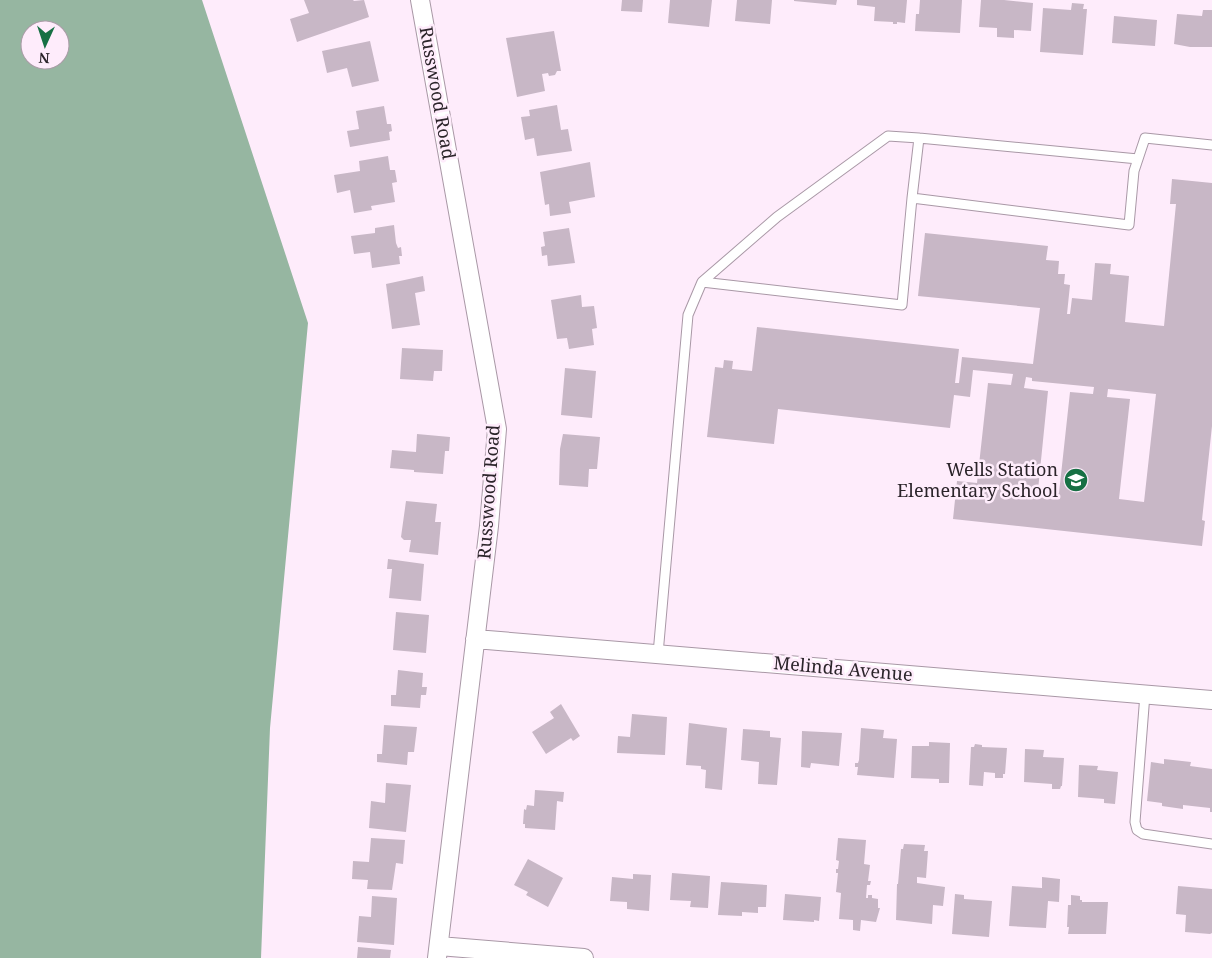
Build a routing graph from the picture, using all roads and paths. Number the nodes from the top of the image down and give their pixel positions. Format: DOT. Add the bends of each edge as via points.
graph roads {
  1 [pos="420,0"];
  2 [pos="919,138"];
  3 [pos="1212,145"];
  4 [pos="1138,159"];
  5 [pos="912,198"];
  6 [pos="702,282"];
  7 [pos="474,638"];
  8 [pos="658,654"];
  9 [pos="1145,694"];
  10 [pos="1212,700"];
  11 [pos="1212,844"];
  12 [pos="438,952"];
  13 [pos="584,958"];
  1 -- 7 [label="street, Russwood Road" via="497,429 489,526"];
  2 -- 4 [label="lane"];
  2 -- 5 [label="lane"];
  2 -- 6 [label="lane" via="888,136 777,217"];
  3 -- 4 [label="lane" via="1145,138"];
  4 -- 5 [label="lane" via="1129,225"];
  5 -- 6 [label="lane" via="902,305"];
  6 -- 8 [label="lane" via="688,315"];
  7 -- 8 [label="street, Melinda Avenue"];
  7 -- 12 [label="street, Russwood Road"];
  8 -- 9 [label="street, Melinda Avenue"];
  9 -- 10 [label="street, Melinda Avenue"];
  9 -- 11 [label="lane" via="1137,830 1143,834"];
  12 -- 13 [label="street"];
}
